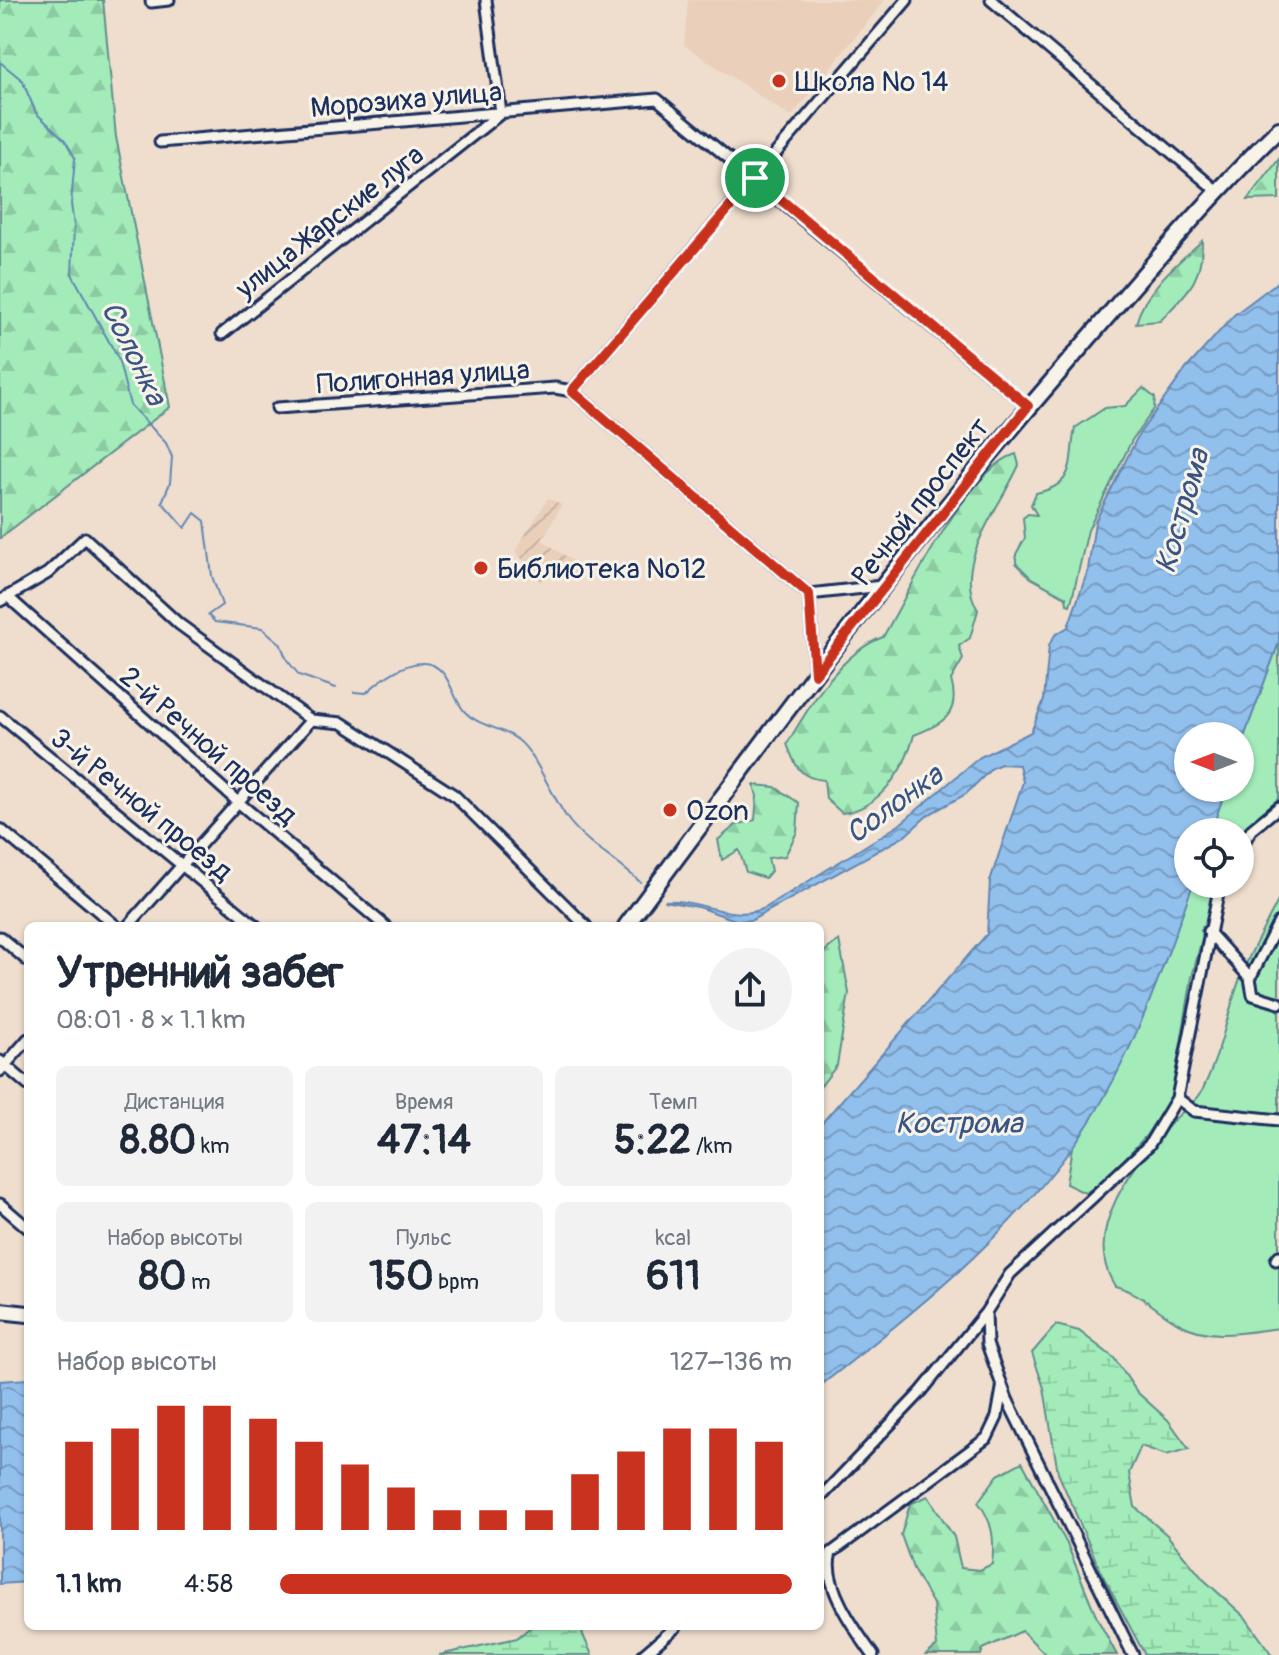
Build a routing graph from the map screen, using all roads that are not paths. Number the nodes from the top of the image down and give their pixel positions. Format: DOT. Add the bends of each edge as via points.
graph roads {
  1 [pos="169,0"];
  2 [pos="486,0"];
  3 [pos="907,0"];
  4 [pos="991,0"];
  5 [pos="151,2"];
  6 [pos="501,113"];
  7 [pos="1279,129"];
  8 [pos="160,142"];
  9 [pos="755,178"];
  10 [pos="1216,190"];
  11 [pos="222,334"];
  12 [pos="572,391"];
  13 [pos="1028,406"];
  14 [pos="277,408"];
  15 [pos="886,586"];
  16 [pos="809,594"];
  17 [pos="3,598"];
  18 [pos="815,674"];
  19 [pos="0,716"];
  20 [pos="311,720"];
  21 [pos="238,802"];
  22 [pos="1279,807"];
  23 [pos="1254,828"];
  24 [pos="0,829"];
  25 [pos="182,865"];
  26 [pos="1216,898"];
  27 [pos="111,922"];
  28 [pos="132,922"];
  29 [pos="251,922"];
  30 [pos="380,922"];
  31 [pos="582,922"];
  32 [pos="629,922"];
  33 [pos="1279,922"];
  34 [pos="1208,931"];
  35 [pos="0,937"];
  36 [pos="24,958"];
  37 [pos="1250,978"];
  38 [pos="1279,1003"];
  39 [pos="24,1043"];
  40 [pos="2,1065"];
  41 [pos="24,1082"];
  42 [pos="1177,1098"];
  43 [pos="1279,1120"];
  44 [pos="0,1204"];
  45 [pos="24,1225"];
  46 [pos="0,1311"];
  47 [pos="986,1312"];
  48 [pos="24,1314"];
  49 [pos="1002,1386"];
  50 [pos="824,1494"];
  51 [pos="672,1630"];
  52 [pos="643,1655"];
  53 [pos="873,1655"];
  54 [pos="1133,1655"];
  1 -- 5 [label="street"];
  2 -- 6 [label="street"];
  3 -- 9 [label="street"];
  4 -- 10 [label="street"];
  6 -- 8 [label="street, Морозиха улица"];
  6 -- 9 [label="street, Морозиха улица" via="657,99"];
  6 -- 11 [label="street, улица Жарские луга"];
  7 -- 10 [label="street, Речной проспект"];
  9 -- 12 [label="street"];
  9 -- 13 [label="street"];
  10 -- 13 [label="street, Речной проспект"];
  12 -- 14 [label="street, Полигонная улица"];
  12 -- 16 [label="street"];
  13 -- 15 [label="street, Речной проспект"];
  15 -- 16 [label="street"];
  15 -- 18 [label="street, Речной проспект"];
  16 -- 18 [label="street"];
  17 -- 20 [label="street" via="48,573 85,538 179,624"];
  17 -- 21 [label="street, 2-й Речной проезд"];
  18 -- 32 [label="street, Речной проспект"];
  19 -- 25 [label="street, 3-й Речной проезд"];
  20 -- 21 [label="street"];
  20 -- 31 [label="street" via="342,723 454,795"];
  21 -- 25 [label="street"];
  21 -- 30 [label="street, 2-й Речной проезд"];
  22 -- 23 [label="street"];
  24 -- 27 [label="street"];
  25 -- 28 [label="street"];
  25 -- 29 [label="street, 3-й Речной проезд"];
  26 -- 34 [label="street"];
  33 -- 37 [label="street"];
  34 -- 37 [label="street"];
  34 -- 42 [label="street"];
  35 -- 36 [label="street"];
  37 -- 38 [label="street" via="1253,995"];
  39 -- 40 [label="street"];
  40 -- 41 [label="street"];
  42 -- 43 [label="street" via="1194,1111"];
  42 -- 47 [label="street" via="1149,1145 1010,1274"];
  44 -- 45 [label="street"];
  46 -- 48 [label="street"];
  47 -- 49 [label="street" via="987,1344"];
  47 -- 50 [label="street" via="921,1392"];
  49 -- 53 [label="street" via="987,1438 831,1553 826,1566 833,1584"];
  49 -- 54 [label="street"];
  51 -- 52 [label="street"];
}
